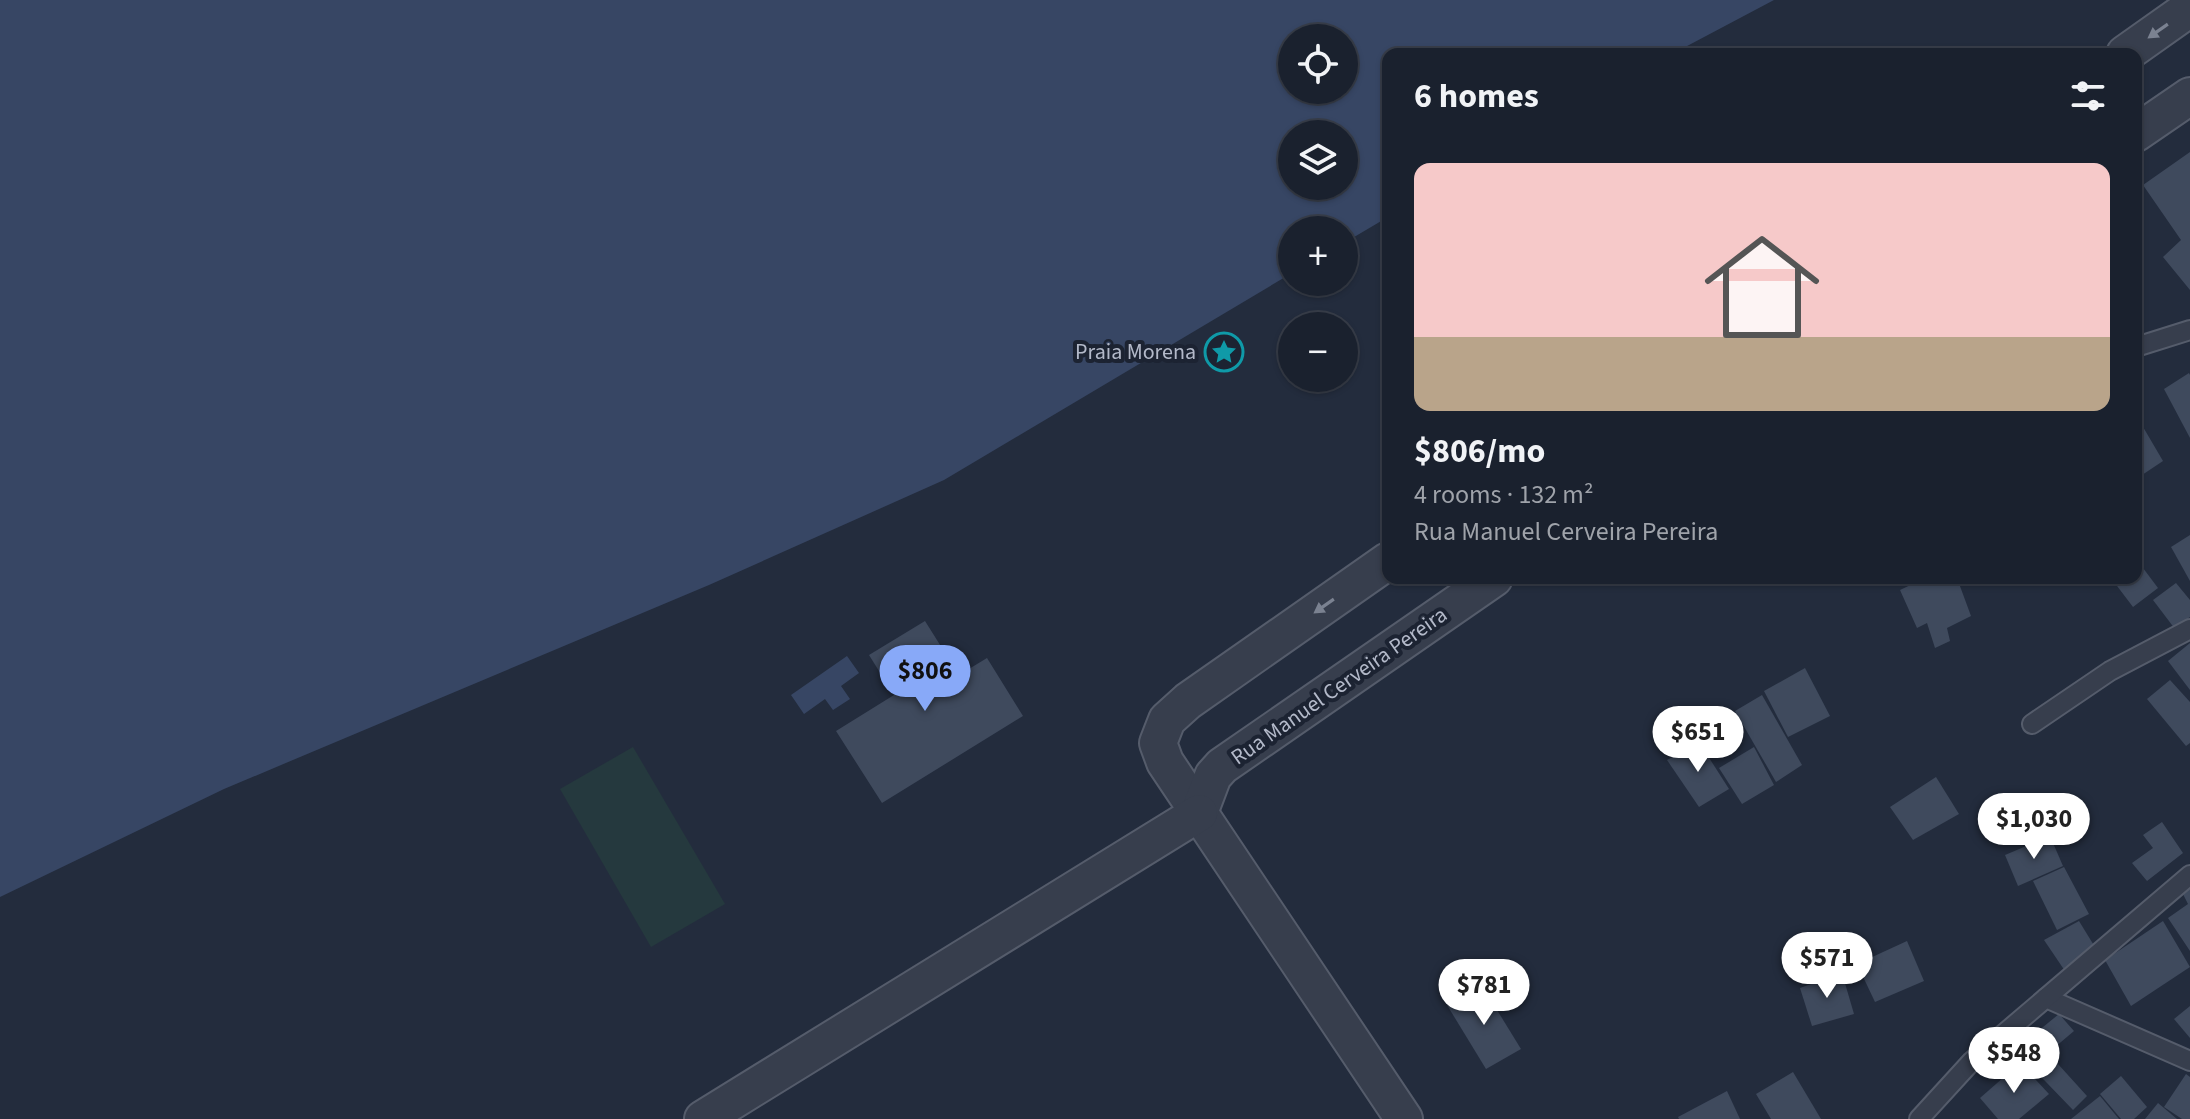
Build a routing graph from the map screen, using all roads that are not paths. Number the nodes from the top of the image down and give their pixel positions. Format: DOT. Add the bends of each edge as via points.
graph roads {
  1 [pos="2190,8"];
  2 [pos="2133,48"];
  3 [pos="2190,96"];
  4 [pos="2142,129"];
  5 [pos="2190,330"];
  6 [pos="2142,345"];
  7 [pos="1382,565"];
  8 [pos="1485,584"];
  9 [pos="2190,629"];
  10 [pos="2032,724"];
  11 [pos="1199,813"];
  12 [pos="2190,875"];
  13 [pos="2046,998"];
  14 [pos="2190,1061"];
  15 [pos="703,1119"];
  16 [pos="1404,1119"];
  17 [pos="1919,1119"];
  1 -- 2 [label="street, one-way"];
  3 -- 4 [label="street"];
  5 -- 6 [label="lane"];
  7 -- 11 [label="street, one-way" via="1167,720 1158,743"];
  8 -- 11 [label="street, Rua Manuel Cerveira Pereira" via="1222,766"];
  9 -- 10 [label="lane" via="2110,671"];
  11 -- 15 [label="street"];
  11 -- 16 [label="street"];
  12 -- 13 [label="lane"];
  13 -- 14 [label="lane"];
  13 -- 17 [label="lane" via="1972,1061"];
}
